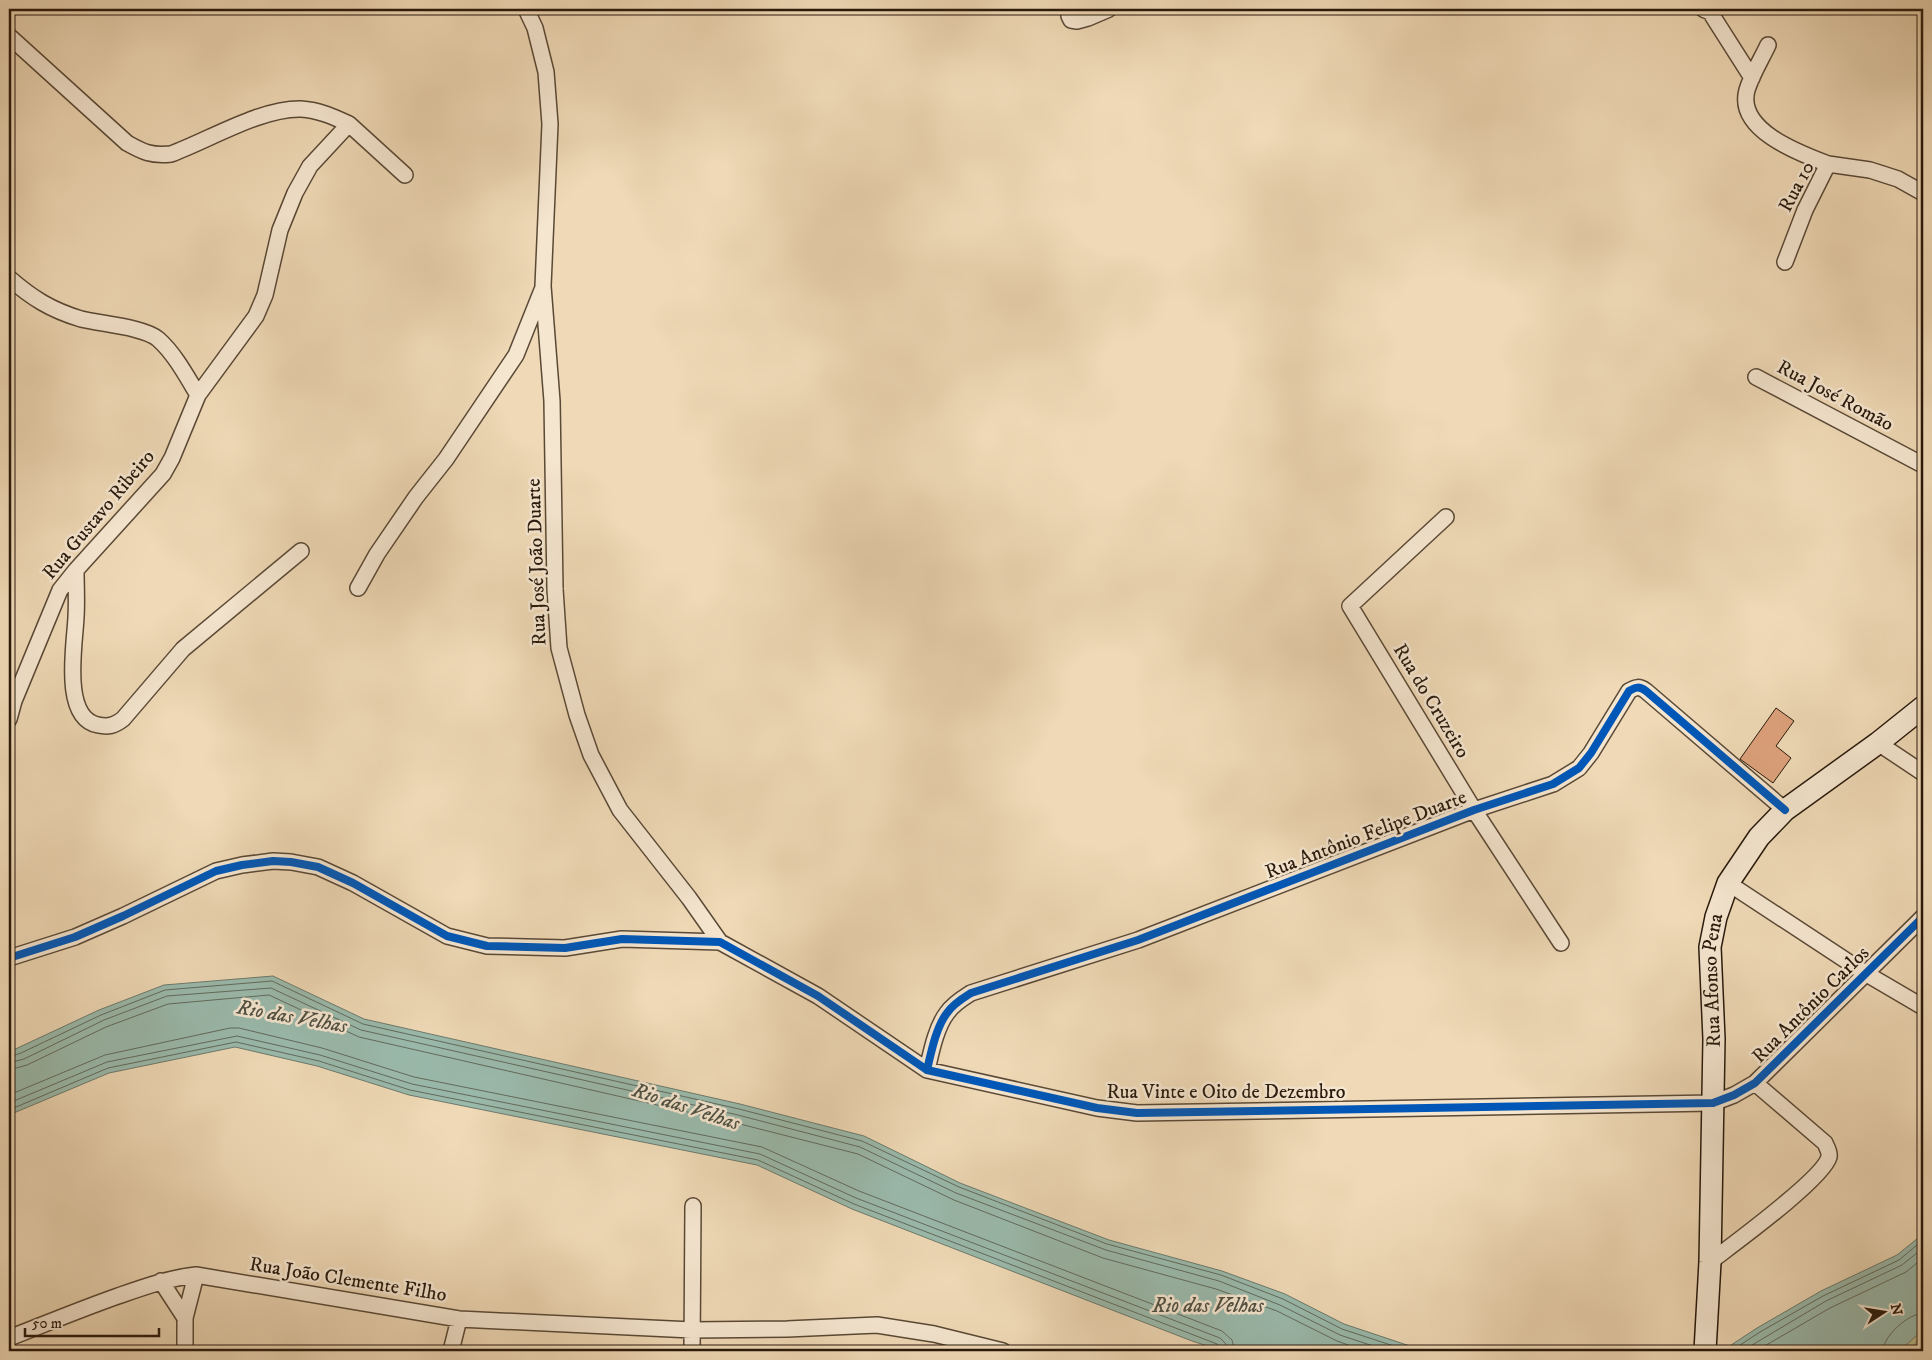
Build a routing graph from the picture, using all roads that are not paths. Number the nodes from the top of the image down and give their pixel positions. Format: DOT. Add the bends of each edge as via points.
graph roads {
  1 [pos="526,9"];
  2 [pos="1070,9"];
  3 [pos="1109,9"];
  4 [pos="1703,9"];
  5 [pos="9,36"];
  6 [pos="1768,45"];
  7 [pos="1752,78"];
  8 [pos="349,124"];
  9 [pos="1828,164"];
  10 [pos="405,176"];
  11 [pos="1923,193"];
  12 [pos="1784,262"];
  13 [pos="9,278"];
  14 [pos="544,286"];
  15 [pos="1756,377"];
  16 [pos="198,395"];
  17 [pos="1923,465"];
  18 [pos="1446,516"];
  19 [pos="301,551"];
  20 [pos="76,570"];
  21 [pos="358,588"];
  22 [pos="1923,707"];
  23 [pos="9,718"];
  24 [pos="1878,743"];
  25 [pos="1923,773"];
  26 [pos="1474,810"];
  27 [pos="1785,810"];
  28 [pos="1728,883"];
  29 [pos="1923,917"];
  30 [pos="720,942"];
  31 [pos="1561,943"];
  32 [pos="9,956"];
  33 [pos="1865,973"];
  34 [pos="1923,1007"];
  35 [pos="927,1070"];
  36 [pos="1756,1083"];
  37 [pos="1713,1103"];
  38 [pos="693,1206"];
  39 [pos="1710,1262"];
  40 [pos="196,1275"];
  41 [pos="161,1281"];
  42 [pos="185,1318"];
  43 [pos="459,1319"];
  44 [pos="692,1330"];
  45 [pos="9,1338"];
  46 [pos="1705,1348"];
  47 [pos="185,1351"];
  48 [pos="451,1351"];
  49 [pos="692,1351"];
  50 [pos="1003,1351"];
  1 -- 14 [label="street, Rua José João Duarte" via="535,28 546,72 550,124"];
  2 -- 3 [label="street" via="1071,20 1077,21"];
  4 -- 7 [label="street" via="1710,12"];
  5 -- 8 [label="street" via="127,143 145,153 170,154 249,121 301,109 324,113"];
  6 -- 7 [label="street"];
  7 -- 9 [label="street" via="1746,92 1750,118 1793,150"];
  8 -- 10 [label="street"];
  8 -- 16 [label="street, Rua Gustavo Ribeiro" via="302,179 280,230 265,295 256,316"];
  9 -- 11 [label="street, Rua 10" via="1870,170 1898,179"];
  9 -- 12 [label="street, Rua 10"];
  13 -- 16 [label="street" via="33,298 54,309 158,339"];
  14 -- 21 [label="street, Rua José João Duarte" via="516,355 377,554"];
  14 -- 30 [label="street, Rua José João Duarte" via="552,401 559,648 591,755 620,810"];
  15 -- 17 [label="street, Rua José Romão"];
  16 -- 20 [label="street, Rua Gustavo Ribeiro" via="163,474"];
  18 -- 26 [label="street, Rua do Cruzeiro" via="1350,606"];
  19 -- 20 [label="street" via="183,649 122,719 112,726 92,724 82,717 76,706 73,659"];
  20 -- 23 [label="street, Rua Gustavo Ribeiro" via="60,590"];
  22 -- 24 [label="main road, Rua Afonso Pena"];
  24 -- 25 [label="street"];
  24 -- 27 [label="main road, Rua Afonso Pena"];
  26 -- 27 [label="street, Rua Antônio Felipe Duarte" via="1553,784 1573,773 1598,743 1629,691 1638,687 1646,690"];
  26 -- 31 [label="street, Rua do Cruzeiro"];
  26 -- 35 [label="street, Rua Antônio Felipe Duarte" via="1138,940 971,992 946,1014"];
  27 -- 28 [label="main road, Rua Afonso Pena" via="1758,837"];
  28 -- 33 [label="street"];
  28 -- 37 [label="main road, Rua Afonso Pena" via="1710,947"];
  29 -- 33 [label="street, Rua Antônio Carlos"];
  30 -- 32 [label="street, Rua Vinte e Oito de Dezembro" via="622,939 565,948 487,946 447,936 318,867 273,861 216,871 75,937"];
  30 -- 35 [label="street, Rua Vinte e Oito de Dezembro" via="818,996"];
  33 -- 34 [label="street"];
  33 -- 36 [label="street, Rua Antônio Carlos"];
  35 -- 37 [label="street, Rua Vinte e Oito de Dezembro" via="1097,1108 1137,1112"];
  36 -- 37 [label="street, Rua Antônio Carlos"];
  36 -- 39 [label="street" via="1825,1143 1829,1156 1823,1168 1781,1207"];
  37 -- 39 [label="main road, Rua Afonso Pena"];
  38 -- 44 [label="street"];
  39 -- 46 [label="main road, Rua Afonso Pena"];
  40 -- 41 [label="street, Rua João Clemente Filho"];
  40 -- 42 [label="street"];
  40 -- 43 [label="street, Rua João Clemente Filho"];
  41 -- 42 [label="street"];
  41 -- 45 [label="street, Rua João Clemente Filho"];
  42 -- 47 [label="street"];
  43 -- 44 [label="street, Rua João Clemente Filho"];
  43 -- 48 [label="street"];
  44 -- 49 [label="street"];
  44 -- 50 [label="street, Rua João Clemente Filho" via="877,1325 934,1334"];
}
